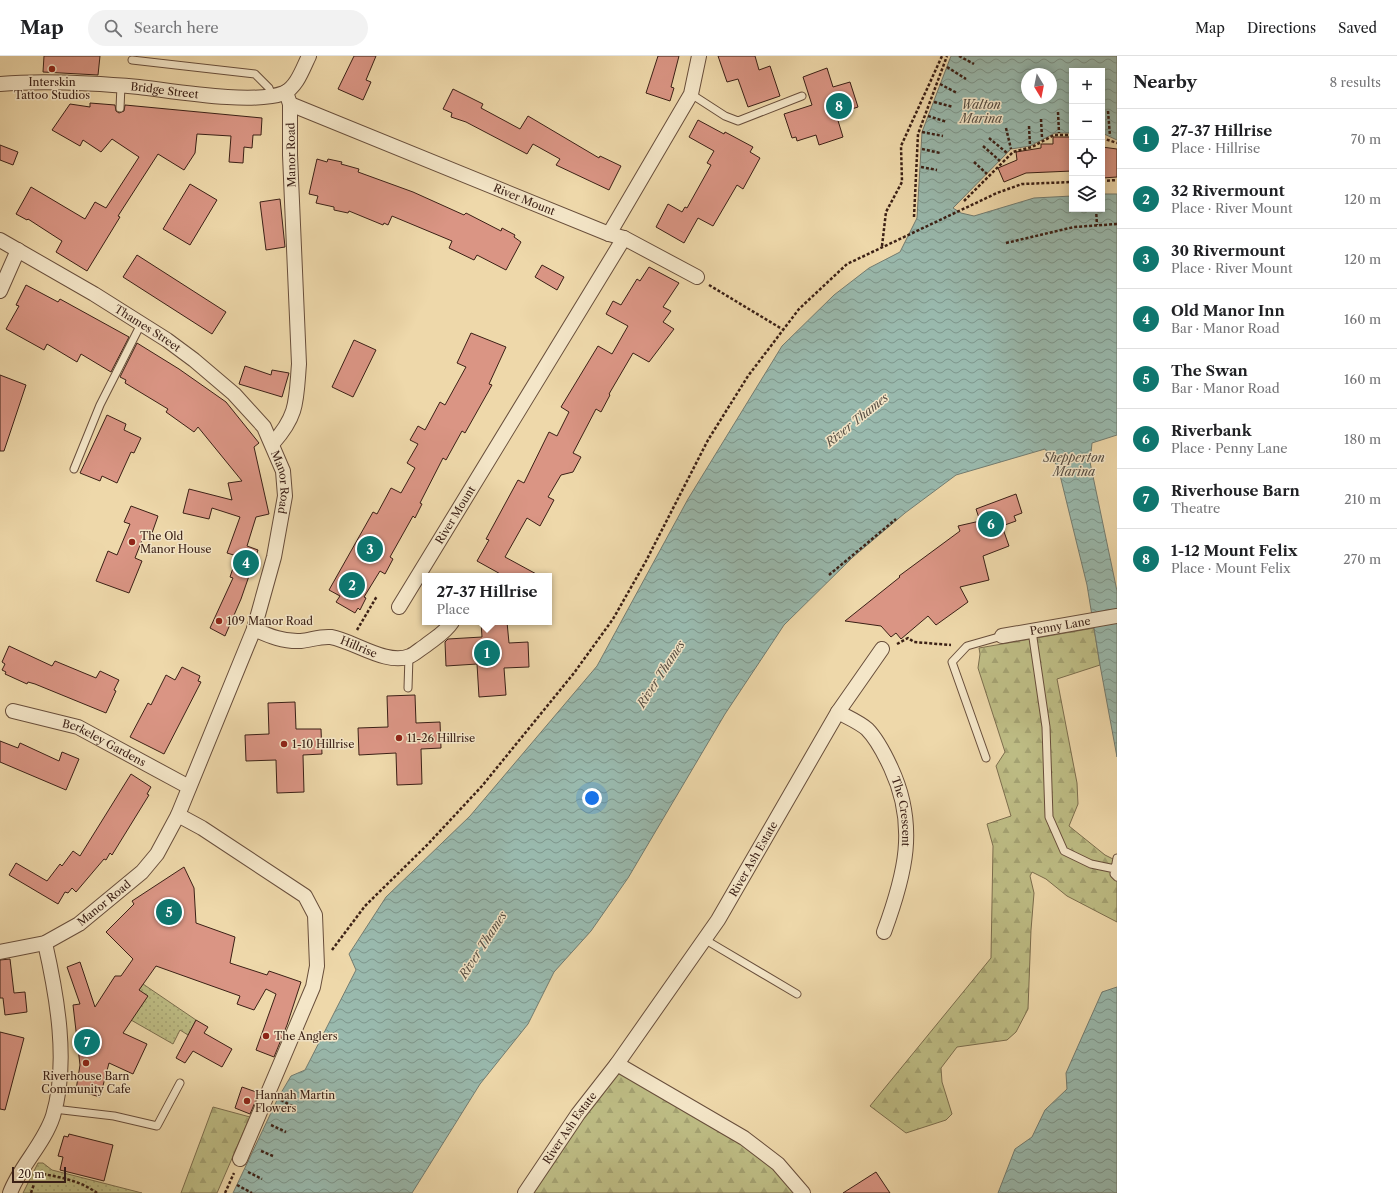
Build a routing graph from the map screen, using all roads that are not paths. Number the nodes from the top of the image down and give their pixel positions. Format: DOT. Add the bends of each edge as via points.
graph roads {
  1 [pos="309,56"];
  2 [pos="699,56"];
  3 [pos="132,60"];
  4 [pos="0,84"];
  5 [pos="121,86"];
  6 [pos="691,94"];
  7 [pos="272,96"];
  8 [pos="802,96"];
  9 [pos="288,98"];
  10 [pos="120,108"];
  11 [pos="609,234"];
  12 [pos="624,238"];
  13 [pos="0,240"];
  14 [pos="18,250"];
  15 [pos="697,277"];
  16 [pos="0,291"];
  17 [pos="141,324"];
  18 [pos="273,443"];
  19 [pos="74,469"];
  20 [pos="399,608"];
  21 [pos="1117,616"];
  22 [pos="450,625"];
  23 [pos="254,629"];
  24 [pos="1032,631"];
  25 [pos="1002,636"];
  26 [pos="882,649"];
  27 [pos="409,656"];
  28 [pos="408,688"];
  29 [pos="13,711"];
  30 [pos="838,712"];
  31 [pos="986,758"];
  32 [pos="190,787"];
  33 [pos="178,815"];
  34 [pos="1117,858"];
  35 [pos="1116,873"];
  36 [pos="884,932"];
  37 [pos="704,939"];
  38 [pos="45,943"];
  39 [pos="0,952"];
  40 [pos="797,994"];
  41 [pos="617,1064"];
  42 [pos="180,1083"];
  43 [pos="54,1108"];
  44 [pos="242,1165"];
  45 [pos="799,1188"];
  46 [pos="10,1193"];
  47 [pos="525,1193"];
  1 -- 9 [label="street"];
  2 -- 6 [label="street"];
  3 -- 7 [label="lane" via="255,74 269,88"];
  4 -- 5 [label="street, Bridge Street" via="37,82"];
  5 -- 7 [label="street, Bridge Street" via="230,97"];
  5 -- 10 [label="lane"];
  6 -- 8 [label="lane" via="725,116 738,121"];
  6 -- 11 [label="street"];
  7 -- 9 [label="street, Bridge Street"];
  9 -- 11 [label="street, River Mount"];
  9 -- 18 [label="street, Manor Road" via="299,364 291,419"];
  11 -- 12 [label="street, River Mount"];
  12 -- 15 [label="street, River Mount"];
  12 -- 20 [label="street, River Mount"];
  13 -- 14 [label="street, Thames Street"];
  14 -- 16 [label="street"];
  14 -- 17 [label="street, Thames Street"];
  17 -- 18 [label="street, Thames Street" via="194,360 234,394 250,409"];
  17 -- 19 [label="lane" via="100,405"];
  18 -- 23 [label="street, Manor Road" via="283,471 285,496 274,557"];
  21 -- 24 [label="street, Penny Lane"];
  22 -- 27 [label="street, Hillrise" via="447,631"];
  23 -- 27 [label="street, Hillrise" via="273,638 301,640 331,637 388,658"];
  23 -- 32 [label="street, Manor Road"];
  24 -- 25 [label="street, Penny Lane"];
  24 -- 35 [label="lane" via="1046,727 1049,817 1064,851"];
  25 -- 31 [label="lane" via="967,646 952,662"];
  26 -- 30 [label="street, River Ash Estate"];
  27 -- 28 [label="lane"];
  29 -- 32 [label="street, Berkeley Gardens" via="78,727"];
  30 -- 36 [label="street, The Crescent" via="866,729 885,754 898,782 906,812 903,873"];
  30 -- 37 [label="street, River Ash Estate" via="718,920"];
  32 -- 33 [label="street, Manor Road"];
  33 -- 38 [label="street, Manor Road" via="157,854 142,872 79,924"];
  33 -- 44 [label="street" via="305,896 315,915 317,966 313,987"];
  34 -- 35 [label="lane"];
  37 -- 40 [label="lane"];
  37 -- 41 [label="street, River Ash Estate"];
  38 -- 39 [label="street, Manor Road"];
  38 -- 43 [label="street" via="57,998 59,1027 58,1086"];
  41 -- 45 [label="street" via="744,1138 778,1164"];
  41 -- 47 [label="street, River Ash Estate" via="578,1114"];
  42 -- 43 [label="lane" via="157,1126 114,1116"];
  43 -- 46 [label="street" via="40,1144"];
}
